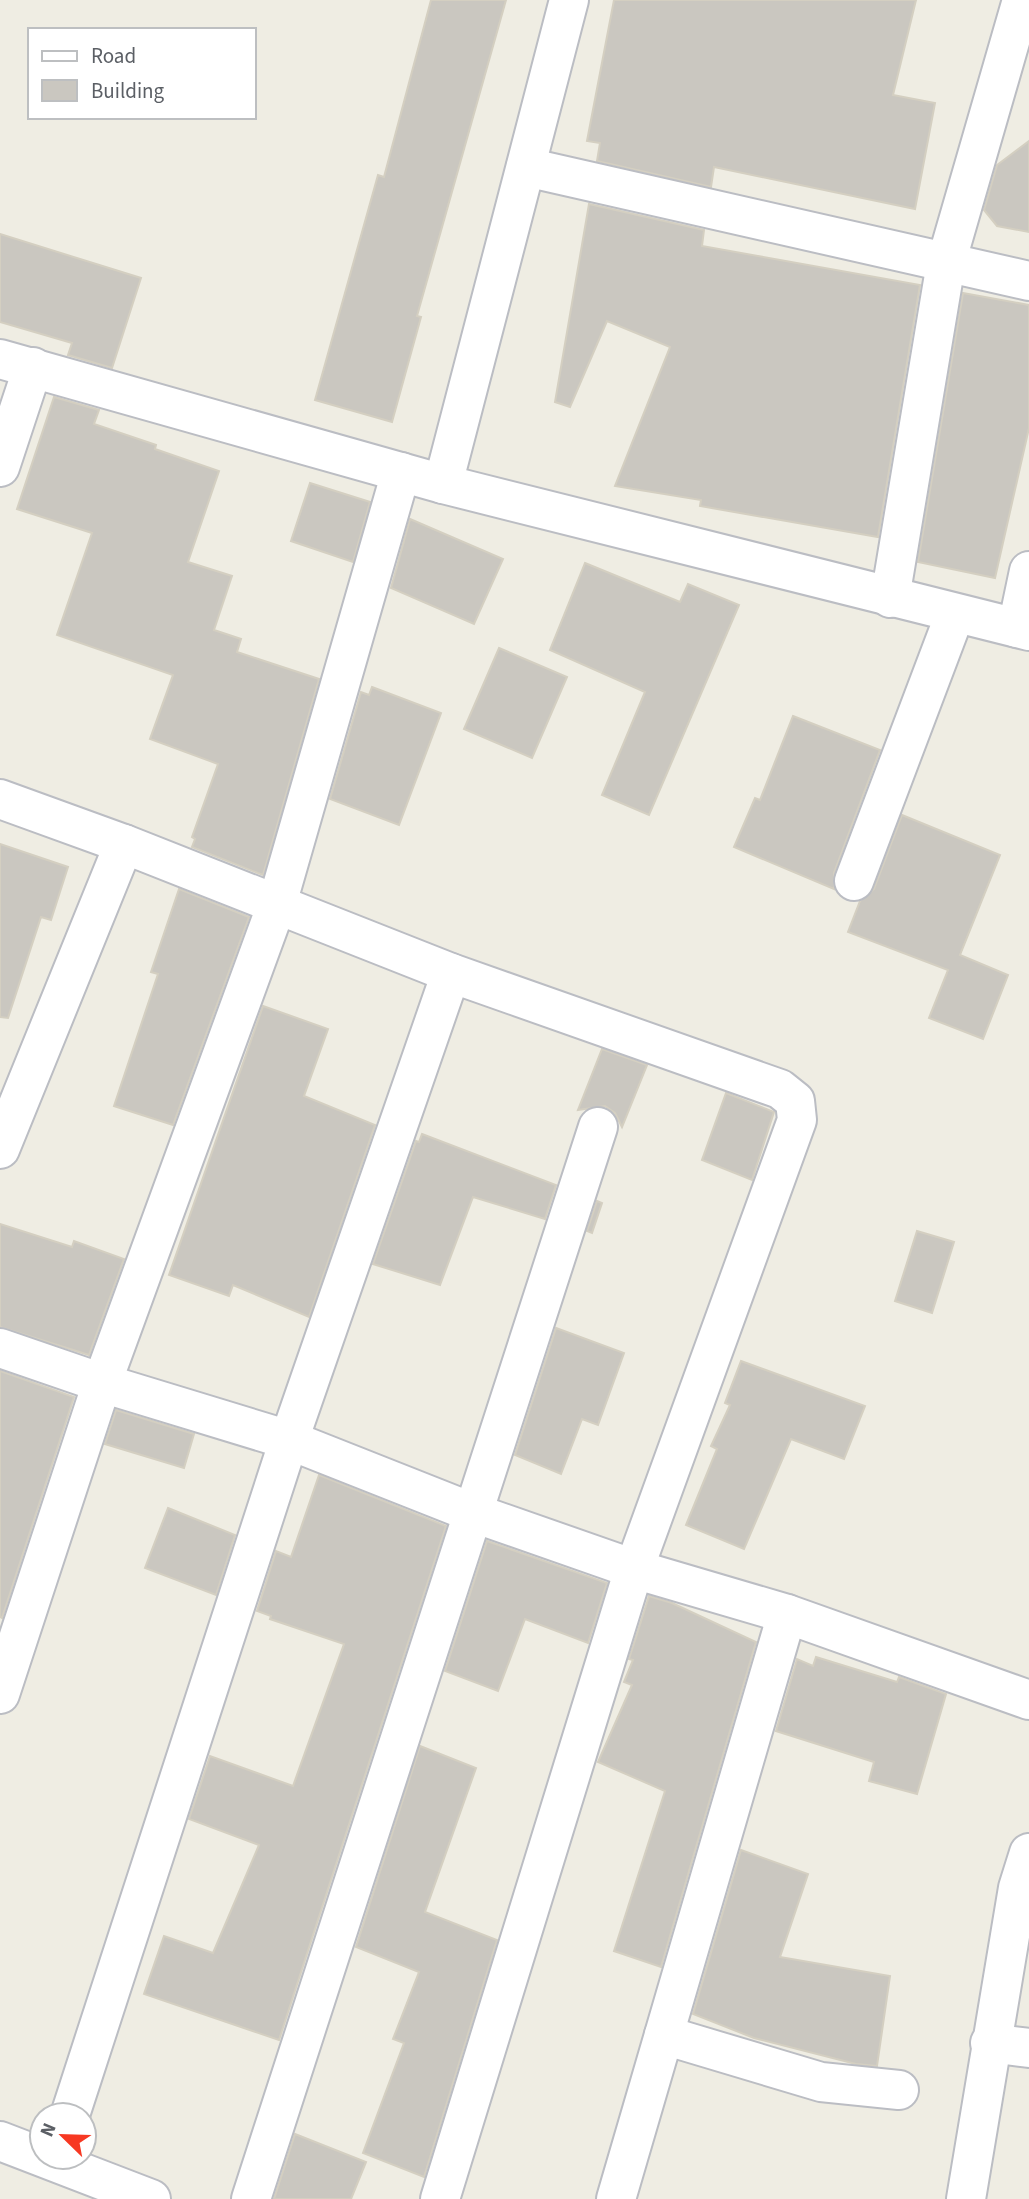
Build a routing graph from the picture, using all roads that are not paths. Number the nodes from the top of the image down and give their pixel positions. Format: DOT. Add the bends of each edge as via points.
graph roads {
  1 [pos="569,0"];
  2 [pos="1023,0"];
  3 [pos="526,167"];
  4 [pos="946,263"];
  5 [pos="1029,281"];
  6 [pos="16,363"];
  7 [pos="0,467"];
  8 [pos="401,472"];
  9 [pos="443,484"];
  10 [pos="1029,571"];
  11 [pos="890,598"];
  12 [pos="955,614"];
  13 [pos="1023,630"];
  14 [pos="0,799"];
  15 [pos="124,844"];
  16 [pos="854,881"];
  17 [pos="277,904"];
  18 [pos="451,973"];
  19 [pos="598,1127"];
  20 [pos="0,1149"];
  21 [pos="0,1348"];
  22 [pos="102,1383"];
  23 [pos="289,1440"];
  24 [pos="471,1512"];
  25 [pos="634,1569"];
  26 [pos="787,1615"];
  27 [pos="0,1694"];
  28 [pos="1029,1700"];
  29 [pos="1029,1853"];
  30 [pos="664,2035"];
  31 [pos="990,2043"];
  32 [pos="1029,2048"];
  33 [pos="899,2090"];
  34 [pos="75,2101"];
  35 [pos="0,2141"];
  36 [pos="28,2151"];
  37 [pos="82,2171"];
  38 [pos="151,2199"];
  39 [pos="251,2199"];
  40 [pos="440,2199"];
  41 [pos="616,2199"];
  42 [pos="966,2199"];
  1 -- 3 [label="street"];
  2 -- 4 [label="street"];
  3 -- 4 [label="street"];
  3 -- 9 [label="street"];
  4 -- 5 [label="street"];
  4 -- 11 [label="street"];
  6 -- 7 [label="street"];
  6 -- 8 [label="street"];
  8 -- 9 [label="street"];
  8 -- 17 [label="street"];
  9 -- 11 [label="street"];
  10 -- 13 [label="street"];
  11 -- 12 [label="street"];
  12 -- 13 [label="street"];
  12 -- 16 [label="street"];
  14 -- 15 [label="street"];
  15 -- 17 [label="street"];
  15 -- 20 [label="street"];
  17 -- 18 [label="street"];
  17 -- 22 [label="street"];
  18 -- 23 [label="street"];
  18 -- 25 [label="street" via="780,1089 795,1101 797,1121"];
  19 -- 24 [label="street"];
  21 -- 22 [label="street"];
  22 -- 23 [label="street"];
  22 -- 27 [label="street"];
  23 -- 24 [label="street"];
  23 -- 34 [label="street"];
  24 -- 25 [label="street"];
  24 -- 39 [label="street"];
  25 -- 26 [label="street"];
  25 -- 40 [label="street"];
  26 -- 28 [label="street"];
  26 -- 30 [label="street"];
  29 -- 31 [label="street" via="1017,1888"];
  30 -- 33 [label="street" via="821,2082"];
  30 -- 41 [label="street"];
  31 -- 32 [label="street"];
  31 -- 42 [label="street"];
  35 -- 36 [label="street"];
  37 -- 38 [label="street"];
}
